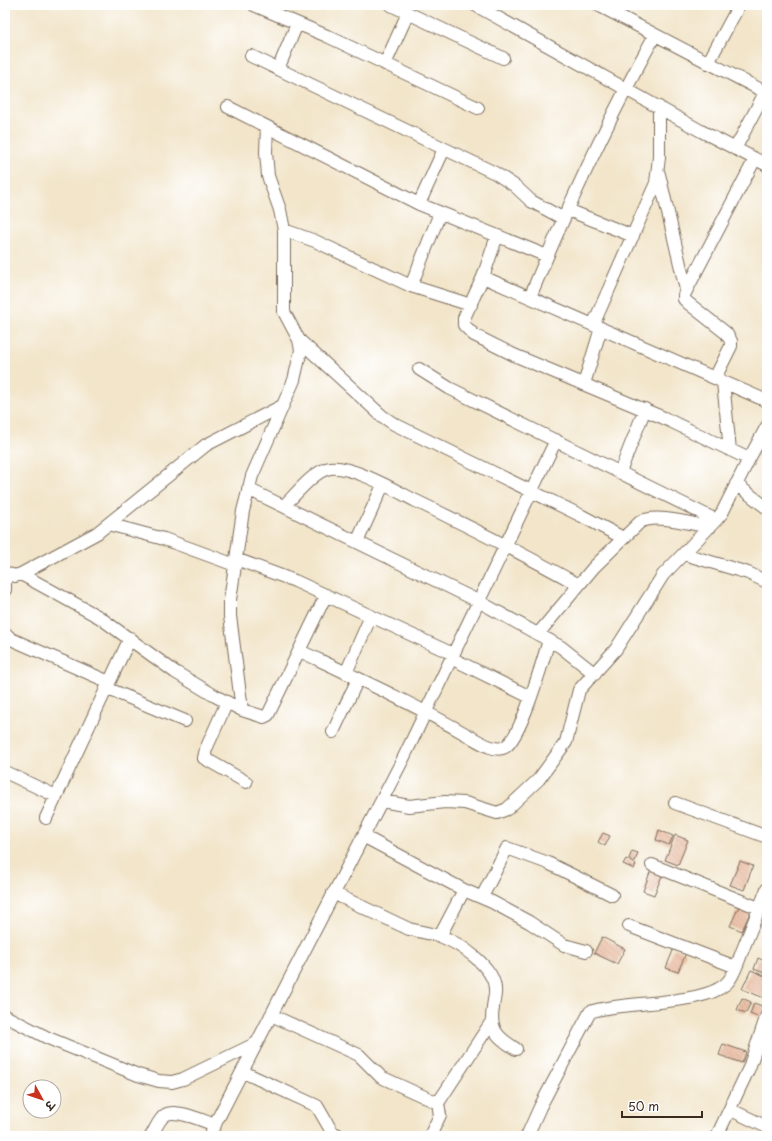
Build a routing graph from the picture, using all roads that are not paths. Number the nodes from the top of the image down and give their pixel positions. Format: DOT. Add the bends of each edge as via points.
graph roads {
  1 [pos="254,5"];
  2 [pos="391,5"];
  3 [pos="475,5"];
  4 [pos="598,5"];
  5 [pos="736,12"];
  6 [pos="408,13"];
  7 [pos="297,24"];
  8 [pos="655,35"];
  9 [pos="251,56"];
  10 [pos="503,58"];
  11 [pos="708,63"];
  12 [pos="385,64"];
  13 [pos="278,69"];
  14 [pos="625,89"];
  15 [pos="766,92"];
  16 [pos="228,107"];
  17 [pos="659,107"];
  18 [pos="478,108"];
  19 [pos="267,127"];
  20 [pos="444,149"];
  21 [pos="735,149"];
  22 [pos="755,159"];
  23 [pos="767,165"];
  24 [pos="658,169"];
  25 [pos="419,204"];
  26 [pos="440,213"];
  27 [pos="566,214"];
  28 [pos="284,230"];
  29 [pos="497,236"];
  30 [pos="633,236"];
  31 [pos="547,256"];
  32 [pos="483,277"];
  33 [pos="411,286"];
  34 [pos="686,290"];
  35 [pos="530,297"];
  36 [pos="471,305"];
  37 [pos="597,326"];
  38 [pos="299,340"];
  39 [pos="419,369"];
  40 [pos="719,380"];
  41 [pos="584,384"];
  42 [pos="767,401"];
  43 [pos="282,406"];
  44 [pos="645,409"];
  45 [pos="765,433"];
  46 [pos="556,440"];
  47 [pos="730,450"];
  48 [pos="748,459"];
  49 [pos="620,472"];
  50 [pos="736,484"];
  51 [pos="383,485"];
  52 [pos="248,489"];
  53 [pos="531,491"];
  54 [pos="284,506"];
  55 [pos="767,508"];
  56 [pos="108,524"];
  57 [pos="713,524"];
  58 [pos="623,538"];
  59 [pos="357,542"];
  60 [pos="506,544"];
  61 [pos="684,554"];
  62 [pos="235,562"];
  63 [pos="5,573"];
  64 [pos="21,574"];
  65 [pos="767,582"];
  66 [pos="579,585"];
  67 [pos="5,590"];
  68 [pos="326,595"];
  69 [pos="478,601"];
  70 [pos="371,616"];
  71 [pos="5,633"];
  72 [pos="538,634"];
  73 [pos="130,638"];
  74 [pos="549,640"];
  75 [pos="300,651"];
  76 [pos="452,656"];
  77 [pos="346,673"];
  78 [pos="595,674"];
  79 [pos="358,679"];
  80 [pos="108,685"];
  81 [pos="530,697"];
  82 [pos="227,702"];
  83 [pos="242,710"];
  84 [pos="426,711"];
  85 [pos="185,721"];
  86 [pos="333,732"];
  87 [pos="5,772"];
  88 [pos="246,782"];
  89 [pos="56,796"];
  90 [pos="382,801"];
  91 [pos="674,803"];
  92 [pos="46,818"];
  93 [pos="364,836"];
  94 [pos="767,837"];
  95 [pos="652,865"];
  96 [pos="767,889"];
  97 [pos="464,890"];
  98 [pos="333,893"];
  99 [pos="612,895"];
  100 [pos="482,897"];
  101 [pos="759,908"];
  102 [pos="629,926"];
  103 [pos="440,936"];
  104 [pos="586,951"];
  105 [pos="736,967"];
  106 [pos="271,1015"];
  107 [pos="767,1015"];
  108 [pos="5,1016"];
  109 [pos="492,1021"];
  110 [pos="257,1043"];
  111 [pos="516,1049"];
  112 [pos="243,1072"];
  113 [pos="438,1103"];
  114 [pos="731,1110"];
  115 [pos="767,1127"];
  116 [pos="213,1130"];
  117 [pos="151,1136"];
  118 [pos="340,1136"];
  119 [pos="430,1136"];
  120 [pos="527,1136"];
  121 [pos="717,1136"];
  1 -- 7 [label="street"];
  2 -- 6 [label="street"];
  3 -- 14 [label="street"];
  4 -- 8 [label="street"];
  5 -- 11 [label="street"];
  6 -- 10 [label="street"];
  6 -- 12 [label="street"];
  7 -- 12 [label="street"];
  7 -- 13 [label="street"];
  8 -- 11 [label="street"];
  8 -- 14 [label="street"];
  9 -- 13 [label="street"];
  11 -- 15 [label="street"];
  12 -- 18 [label="street"];
  13 -- 20 [label="street"];
  14 -- 17 [label="street"];
  14 -- 27 [label="street"];
  15 -- 21 [label="street"];
  16 -- 19 [label="street"];
  17 -- 21 [label="street"];
  17 -- 24 [label="street"];
  19 -- 25 [label="street"];
  19 -- 28 [label="street" via="268,176"];
  20 -- 25 [label="street"];
  20 -- 27 [label="street" via="495,173 515,186 531,201"];
  21 -- 22 [label="street"];
  22 -- 23 [label="street"];
  22 -- 34 [label="street"];
  24 -- 30 [label="street" via="656,183"];
  24 -- 34 [label="street"];
  25 -- 26 [label="street"];
  26 -- 29 [label="street"];
  26 -- 33 [label="street"];
  27 -- 30 [label="street"];
  27 -- 31 [label="street"];
  28 -- 33 [label="street" via="315,240"];
  28 -- 38 [label="street" via="284,312"];
  29 -- 31 [label="street"];
  29 -- 32 [label="street"];
  30 -- 37 [label="street"];
  31 -- 35 [label="street"];
  32 -- 35 [label="street"];
  32 -- 36 [label="street"];
  33 -- 36 [label="street"];
  34 -- 40 [label="street" via="684,299 731,340"];
  35 -- 37 [label="street"];
  36 -- 41 [label="street" via="464,318 464,324 474,335"];
  37 -- 40 [label="street"];
  37 -- 41 [label="street"];
  38 -- 43 [label="street" via="301,350 298,368"];
  38 -- 53 [label="street" via="394,424"];
  39 -- 46 [label="street" via="449,388"];
  40 -- 42 [label="street"];
  40 -- 47 [label="street"];
  41 -- 44 [label="street"];
  43 -- 52 [label="street"];
  43 -- 56 [label="street" via="206,445"];
  44 -- 47 [label="street"];
  44 -- 49 [label="street"];
  45 -- 48 [label="street"];
  46 -- 49 [label="street"];
  46 -- 53 [label="street"];
  47 -- 48 [label="street"];
  48 -- 50 [label="street"];
  49 -- 57 [label="street"];
  50 -- 55 [label="street"];
  50 -- 57 [label="street" via="722,513"];
  51 -- 54 [label="street" via="339,467 328,468 318,473"];
  51 -- 59 [label="street"];
  51 -- 60 [label="street"];
  52 -- 54 [label="street"];
  52 -- 62 [label="street"];
  53 -- 58 [label="street"];
  53 -- 60 [label="street"];
  54 -- 59 [label="street"];
  56 -- 62 [label="street"];
  56 -- 64 [label="street" via="90,538"];
  57 -- 58 [label="street" via="645,519"];
  57 -- 61 [label="street"];
  58 -- 66 [label="street"];
  59 -- 69 [label="street"];
  60 -- 66 [label="street"];
  60 -- 69 [label="street"];
  61 -- 65 [label="street" via="748,573"];
  61 -- 78 [label="street" via="663,575 616,650"];
  62 -- 68 [label="street"];
  62 -- 83 [label="street" via="230,616"];
  63 -- 64 [label="street" via="15,576"];
  63 -- 67 [label="street"];
  64 -- 73 [label="street" via="99,617"];
  66 -- 72 [label="street"];
  68 -- 70 [label="street"];
  68 -- 75 [label="street"];
  69 -- 72 [label="street"];
  69 -- 76 [label="street"];
  70 -- 76 [label="street"];
  70 -- 77 [label="street"];
  71 -- 80 [label="street" via="10,639"];
  72 -- 74 [label="street"];
  73 -- 80 [label="street"];
  73 -- 82 [label="street" via="176,672"];
  74 -- 78 [label="street"];
  74 -- 81 [label="street"];
  75 -- 77 [label="street"];
  75 -- 83 [label="street" via="268,715 257,716"];
  76 -- 81 [label="street"];
  76 -- 84 [label="street"];
  77 -- 79 [label="street"];
  78 -- 90 [label="street" via="579,690 566,742 539,779 507,809 497,813 465,803 445,802 409,806"];
  79 -- 84 [label="street"];
  79 -- 86 [label="street"];
  80 -- 85 [label="street"];
  80 -- 89 [label="street"];
  81 -- 84 [label="street" via="513,738 505,747 500,748 479,741"];
  82 -- 83 [label="street"];
  82 -- 88 [label="street" via="204,758"];
  84 -- 90 [label="street"];
  87 -- 89 [label="street"];
  89 -- 92 [label="street"];
  90 -- 93 [label="street"];
  91 -- 94 [label="street"];
  93 -- 97 [label="street"];
  93 -- 98 [label="street"];
  95 -- 101 [label="street"];
  96 -- 101 [label="street"];
  97 -- 100 [label="street"];
  97 -- 103 [label="street"];
  98 -- 103 [label="street" via="409,929"];
  98 -- 106 [label="street"];
  99 -- 100 [label="street" via="548,863 506,848"];
  100 -- 104 [label="street" via="529,922 564,945"];
  101 -- 105 [label="street"];
  102 -- 105 [label="street"];
  103 -- 109 [label="street" via="465,948 492,978 496,989"];
  105 -- 120 [label="street" via="726,984 696,998 615,1006 590,1012"];
  106 -- 110 [label="street"];
  106 -- 113 [label="street" via="359,1055 381,1078"];
  107 -- 114 [label="street"];
  108 -- 110 [label="street" via="48,1038 159,1081 172,1082 183,1079"];
  109 -- 111 [label="street" via="493,1029 501,1040"];
  109 -- 113 [label="street"];
  110 -- 112 [label="street"];
  112 -- 116 [label="street"];
  112 -- 118 [label="street" via="317,1106 332,1132"];
  113 -- 119 [label="street" via="440,1115"];
  114 -- 115 [label="street"];
  114 -- 121 [label="street"];
  116 -- 117 [label="street" via="173,1113 161,1118"];
}
